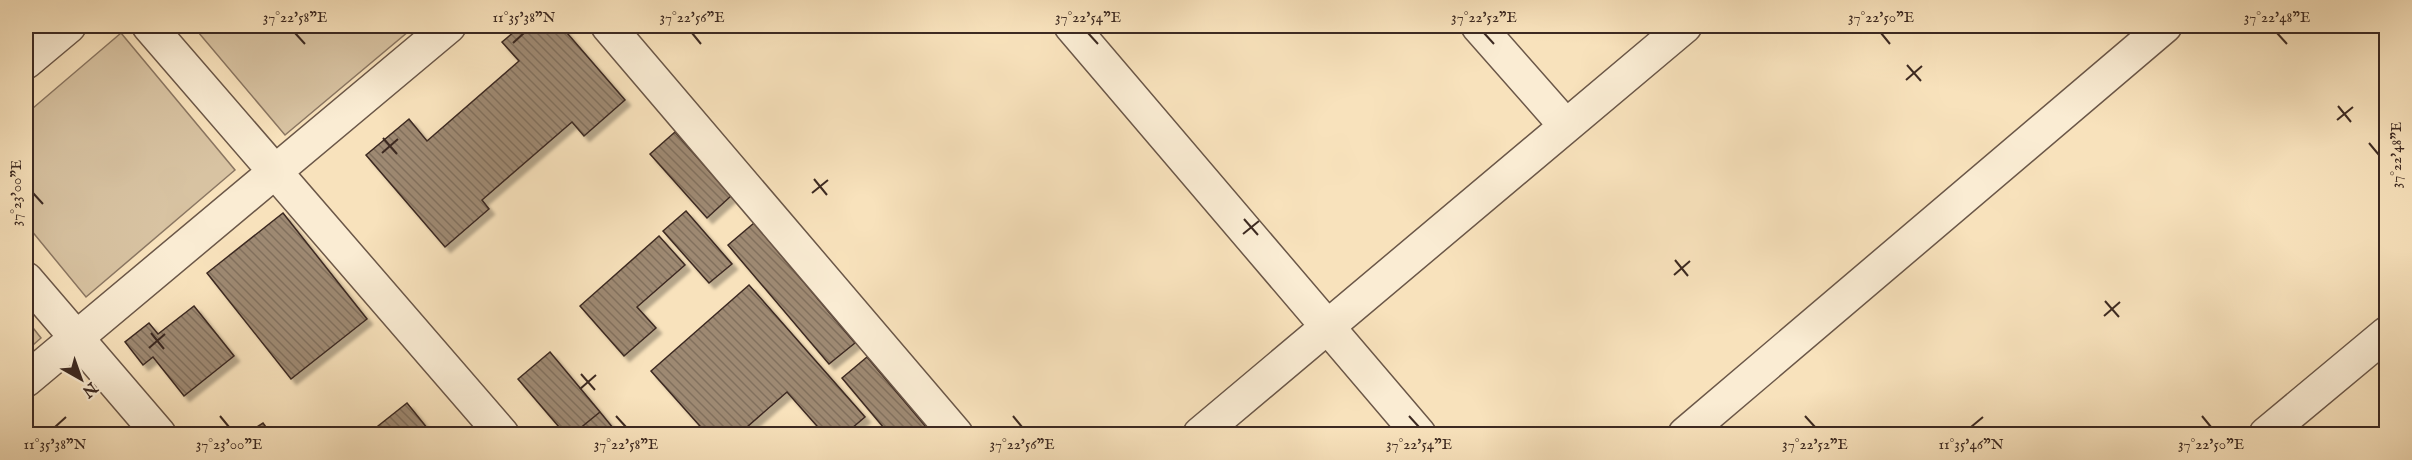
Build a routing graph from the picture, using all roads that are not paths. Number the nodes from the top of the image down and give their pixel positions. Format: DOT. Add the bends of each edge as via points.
graph roads {
  1 [pos="148,26"];
  2 [pos="449,26"];
  3 [pos="608,26"];
  4 [pos="1071,26"];
  5 [pos="1478,26"];
  6 [pos="1685,26"];
  7 [pos="2165,26"];
  8 [pos="65,27"];
  9 [pos="26,62"];
  10 [pos="1566,126"];
  11 [pos="275,171"];
  12 [pos="26,279"];
  13 [pos="1328,326"];
  14 [pos="2386,334"];
  15 [pos="76,338"];
  16 [pos="26,380"];
  17 [pos="159,435"];
  18 [pos="502,435"];
  19 [pos="956,435"];
  20 [pos="1200,435"];
  21 [pos="1419,435"];
  22 [pos="1685,435"];
  23 [pos="2266,435"];
  1 -- 11 [label="street"];
  2 -- 11 [label="street"];
  3 -- 19 [label="street"];
  4 -- 13 [label="street"];
  5 -- 10 [label="street"];
  6 -- 10 [label="street"];
  7 -- 22 [label="street"];
  8 -- 9 [label="street"];
  10 -- 13 [label="street"];
  11 -- 15 [label="street"];
  11 -- 18 [label="street"];
  12 -- 15 [label="street"];
  13 -- 20 [label="street"];
  13 -- 21 [label="street"];
  14 -- 23 [label="street"];
  15 -- 16 [label="street"];
  15 -- 17 [label="street"];
}
